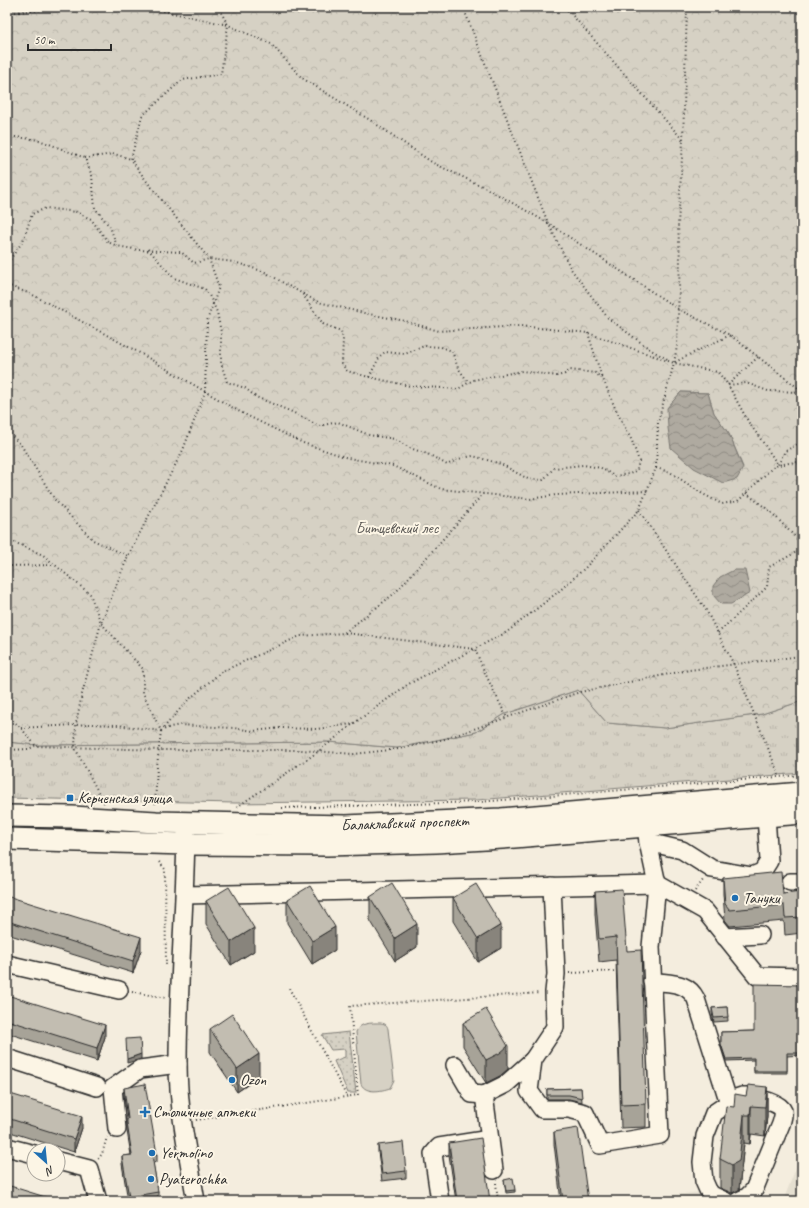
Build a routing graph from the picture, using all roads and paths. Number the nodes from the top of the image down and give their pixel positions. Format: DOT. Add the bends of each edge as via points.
graph roads {
  1 [pos="46,7"];
  2 [pos="124,7"];
  3 [pos="218,7"];
  4 [pos="463,7"];
  5 [pos="565,7"];
  6 [pos="687,7"];
  7 [pos="7,13"];
  8 [pos="228,25"];
  9 [pos="7,136"];
  10 [pos="683,140"];
  11 [pos="85,158"];
  12 [pos="131,159"];
  13 [pos="548,223"];
  14 [pos="117,246"];
  15 [pos="148,249"];
  16 [pos="209,259"];
  17 [pos="7,262"];
  18 [pos="7,285"];
  19 [pos="301,292"];
  20 [pos="678,309"];
  21 [pos="588,333"];
  22 [pos="730,335"];
  23 [pos="758,357"];
  24 [pos="674,363"];
  25 [pos="369,377"];
  26 [pos="603,379"];
  27 [pos="469,383"];
  28 [pos="728,385"];
  29 [pos="802,391"];
  30 [pos="205,392"];
  31 [pos="7,431"];
  32 [pos="802,442"];
  33 [pos="802,463"];
  34 [pos="778,465"];
  35 [pos="656,468"];
  36 [pos="648,491"];
  37 [pos="746,493"];
  38 [pos="483,494"];
  39 [pos="639,510"];
  40 [pos="7,539"];
  41 [pos="802,544"];
  42 [pos="802,549"];
  43 [pos="128,556"];
  44 [pos="55,565"];
  45 [pos="7,566"];
  46 [pos="101,623"];
  47 [pos="344,633"];
  48 [pos="718,633"];
  49 [pos="475,649"];
  50 [pos="802,655"];
  51 [pos="734,665"];
  52 [pos="7,715"];
  53 [pos="506,718"];
  54 [pos="76,724"];
  55 [pos="353,724"];
  56 [pos="21,728"];
  57 [pos="161,731"];
  58 [pos="36,746"];
  59 [pos="75,748"];
  60 [pos="7,750"];
  61 [pos="159,750"];
  62 [pos="319,751"];
  63 [pos="780,775"];
  64 [pos="802,775"];
  65 [pos="802,793"];
  66 [pos="97,804"];
  67 [pos="282,808"];
  68 [pos="242,809"];
  69 [pos="155,810"];
  70 [pos="802,813"];
  71 [pos="7,816"];
  72 [pos="766,816"];
  73 [pos="186,822"];
  74 [pos="501,829"];
  75 [pos="647,834"];
  76 [pos="7,839"];
  77 [pos="186,844"];
  78 [pos="159,862"];
  79 [pos="712,870"];
  80 [pos="657,884"];
  81 [pos="552,886"];
  82 [pos="185,895"];
  83 [pos="687,901"];
  84 [pos="760,935"];
  85 [pos="725,937"];
  86 [pos="7,964"];
  87 [pos="166,968"];
  88 [pos="620,971"];
  89 [pos="556,974"];
  90 [pos="802,977"];
  91 [pos="652,982"];
  92 [pos="289,988"];
  93 [pos="119,990"];
  94 [pos="554,992"];
  95 [pos="180,1000"];
  96 [pos="7,1058"];
  97 [pos="533,1060"];
  98 [pos="178,1064"];
  99 [pos="455,1065"];
  100 [pos="97,1087"];
  101 [pos="484,1095"];
  102 [pos="347,1097"];
  103 [pos="729,1103"];
  104 [pos="116,1121"];
  105 [pos="182,1122"];
  106 [pos="490,1139"];
  107 [pos="7,1147"];
  108 [pos="26,1152"];
  109 [pos="66,1163"];
  110 [pos="89,1169"];
  111 [pos="494,1170"];
  112 [pos="719,1200"];
  113 [pos="98,1201"];
  114 [pos="196,1201"];
  115 [pos="440,1201"];
  116 [pos="498,1201"];
  117 [pos="738,1201"];
  1 -- 7 [label="path" via="41,10"];
  2 -- 8 [label="path" via="159,10"];
  3 -- 8 [label="path"];
  4 -- 13 [label="path"];
  5 -- 10 [label="path"];
  6 -- 10 [label="path"];
  8 -- 12 [label="path" via="221,74 182,80 142,116"];
  8 -- 13 [label="path" via="271,44 302,78 433,163 486,188"];
  9 -- 11 [label="path" via="39,140"];
  10 -- 20 [label="path" via="678,225"];
  11 -- 12 [label="path" via="114,154"];
  11 -- 14 [label="path" via="92,176 94,208 110,227"];
  12 -- 16 [label="path"];
  13 -- 20 [label="path"];
  13 -- 24 [label="path" via="571,269 608,318 651,350"];
  14 -- 15 [label="path"];
  14 -- 17 [label="path" via="108,242 90,219 76,212 46,208 32,214 23,241"];
  15 -- 16 [label="path" via="181,252 194,263"];
  15 -- 26 [label="path" via="174,278 205,289 209,295 217,312 221,332 221,363 227,382 245,388 256,397 319,426 338,422 369,435 395,439 447,465 458,458 473,456 501,464 528,479 543,480 554,468 583,464 601,468 614,476 638,470 639,461 632,441"];
  16 -- 19 [label="path" via="234,262 265,272"];
  16 -- 30 [label="path" via="219,287 207,321"];
  18 -- 30 [label="path" via="46,302"];
  19 -- 21 [label="path" via="318,302 439,331 520,326"];
  19 -- 25 [label="path" via="323,324 341,331 342,364 347,371"];
  20 -- 22 [label="path"];
  20 -- 24 [label="path"];
  21 -- 24 [label="path"];
  21 -- 26 [label="path"];
  22 -- 23 [label="path"];
  22 -- 24 [label="path"];
  23 -- 28 [label="path"];
  23 -- 29 [label="path"];
  24 -- 28 [label="path" via="718,372"];
  24 -- 35 [label="path" via="658,422"];
  25 -- 27 [label="path" via="410,386 458,389"];
  25 -- 27 [label="path" via="380,356 385,352 405,354 424,346 441,347 452,351 458,368"];
  26 -- 27 [label="path" via="595,373 570,370 557,376 522,371 473,380"];
  28 -- 29 [label="path" via="746,383 768,391"];
  28 -- 34 [label="path" via="749,423"];
  30 -- 38 [label="path" via="302,443 348,458 393,466 441,489"];
  30 -- 43 [label="path" via="183,450"];
  31 -- 43 [label="path" via="21,445 55,500 93,540"];
  32 -- 34 [label="path" via="785,451"];
  33 -- 34 [label="path"];
  34 -- 37 [label="path"];
  35 -- 36 [label="path"];
  35 -- 37 [label="path" via="670,472 700,493 722,504 738,501"];
  36 -- 38 [label="path" via="556,495 530,499"];
  36 -- 39 [label="path"];
  37 -- 41 [label="path" via="771,512"];
  38 -- 47 [label="path" via="395,593"];
  39 -- 48 [label="path" via="706,610"];
  39 -- 49 [label="path" via="597,556 558,592 507,632"];
  40 -- 44 [label="path" via="43,555"];
  42 -- 48 [label="path" via="769,567 767,587"];
  43 -- 46 [label="path"];
  44 -- 45 [label="path"];
  44 -- 46 [label="path" via="90,594"];
  46 -- 54 [label="path"];
  46 -- 57 [label="path" via="143,669 143,693"];
  47 -- 49 [label="path"];
  47 -- 57 [label="path" via="300,636 221,672 187,701"];
  48 -- 51 [label="path"];
  49 -- 53 [label="path"];
  49 -- 55 [label="path" via="407,685"];
  50 -- 51 [label="path"];
  51 -- 53 [label="path" via="689,670 580,692"];
  51 -- 63 [label="path"];
  52 -- 56 [label="path"];
  53 -- 62 [label="path" via="445,739 399,749 354,754"];
  54 -- 56 [label="path"];
  54 -- 57 [label="path" via="117,725"];
  54 -- 59 [label="path"];
  55 -- 57 [label="path" via="317,729 281,728 253,731 180,725"];
  55 -- 62 [label="path"];
  56 -- 58 [label="path"];
  57 -- 61 [label="path"];
  58 -- 59 [label="path"];
  58 -- 60 [label="path"];
  59 -- 61 [label="path"];
  59 -- 66 [label="path" via="105,804"];
  61 -- 62 [label="path"];
  61 -- 69 [label="path"];
  62 -- 68 [label="path" via="234,809"];
  64 -- 67 [label="path" via="479,802"];
  65 -- 74 [label="main road, Балаклавский проспект"];
  70 -- 72 [label="main road, Балаклавский проспект"];
  71 -- 73 [label="main road, Балаклавский проспект"];
  72 -- 75 [label="main road, Балаклавский проспект"];
  72 -- 79 [label="street" via="768,861 762,872 752,876"];
  73 -- 74 [label="main road, Балаклавский проспект"];
  73 -- 77 [label="street"];
  74 -- 75 [label="main road, Балаклавский проспект"];
  74 -- 77 [label="main road, Балаклавский проспект" via="436,842 327,845"];
  75 -- 79 [label="street" via="682,850"];
  75 -- 80 [label="street"];
  76 -- 77 [label="main road, Балаклавский проспект"];
  77 -- 82 [label="street"];
  78 -- 87 [label="path" via="165,869"];
  79 -- 83 [label="path"];
  80 -- 81 [label="street"];
  80 -- 83 [label="street"];
  80 -- 91 [label="street" via="650,947"];
  81 -- 82 [label="street"];
  81 -- 89 [label="street"];
  82 -- 95 [label="street"];
  83 -- 85 [label="street" via="705,911"];
  84 -- 85 [label="street"];
  85 -- 90 [label="street" via="757,976"];
  86 -- 93 [label="street"];
  88 -- 89 [label="path"];
  89 -- 94 [label="street"];
  91 -- 97 [label="street" via="660,1135 600,1145 585,1113 569,1109 542,1109 529,1091"];
  91 -- 103 [label="street" via="682,986 693,993"];
  92 -- 102 [label="path"];
  93 -- 95 [label="path"];
  94 -- 97 [label="street" via="555,1027"];
  94 -- 102 [label="path" via="350,1006 358,1095"];
  95 -- 98 [label="street"];
  96 -- 100 [label="street"];
  97 -- 101 [label="street" via="506,1084"];
  98 -- 104 [label="street" via="140,1069 112,1088"];
  98 -- 105 [label="street"];
  99 -- 101 [label="street" via="472,1094"];
  101 -- 106 [label="street"];
  102 -- 105 [label="path"];
  103 -- 112 [label="street" via="714,1113 705,1136 702,1162 704,1181 708,1190"];
  103 -- 117 [label="street" via="739,1096 747,1096 777,1104 784,1113 754,1190"];
  104 -- 110 [label="path" via="102,1154"];
  105 -- 114 [label="street"];
  106 -- 111 [label="street"];
  106 -- 115 [label="street" via="439,1147 433,1154"];
  107 -- 108 [label="street"];
  109 -- 110 [label="street"];
  110 -- 113 [label="street"];
  111 -- 116 [label="path"];
}
